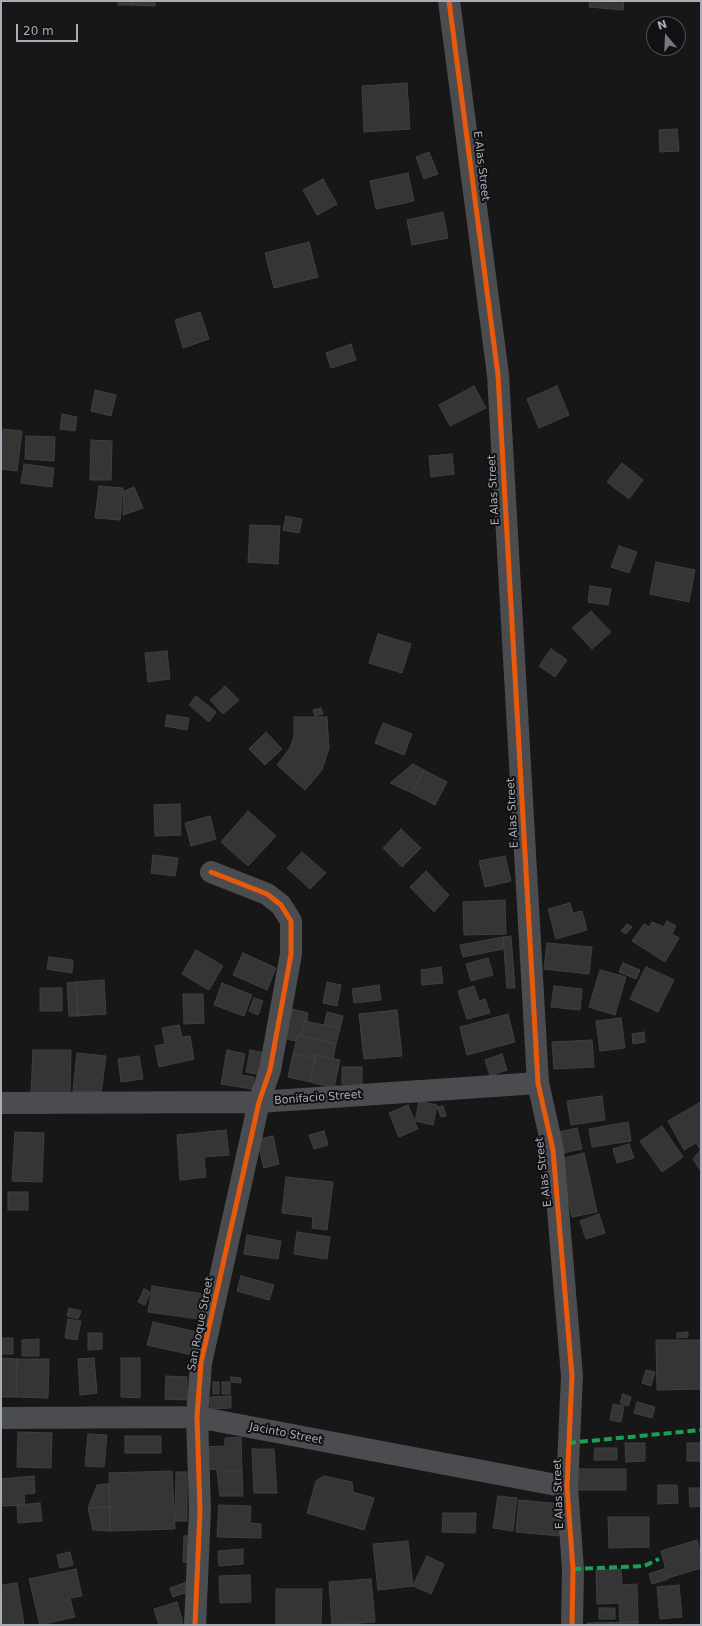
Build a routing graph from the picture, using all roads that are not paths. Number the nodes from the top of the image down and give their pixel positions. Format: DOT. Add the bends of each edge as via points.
graph roads {
  1 [pos="449,1"];
  2 [pos="211,872"];
  3 [pos="538,1083"];
  4 [pos="259,1102"];
  5 [pos="1,1103"];
  6 [pos="197,1417"];
  7 [pos="1,1418"];
  8 [pos="567,1487"];
  9 [pos="195,1625"];
  10 [pos="572,1625"];
  1 -- 3 [label="street, E Alas Street" via="498,375"];
  2 -- 4 [label="street, San Roque Street" via="267,894 281,905 291,921 291,954 270,1070"];
  3 -- 4 [label="street, Bonifacio Street"];
  3 -- 8 [label="street, E Alas Street" via="553,1150 572,1376"];
  4 -- 5 [label="street, Bonifacio Street"];
  4 -- 6 [label="street, San Roque Street" via="201,1363"];
  6 -- 7 [label="street, Jacinto Street"];
  6 -- 8 [label="street, Jacinto Street"];
  6 -- 9 [label="street, San Roque Street" via="200,1510"];
  8 -- 10 [label="street, E Alas Street" via="573,1569"];
}
